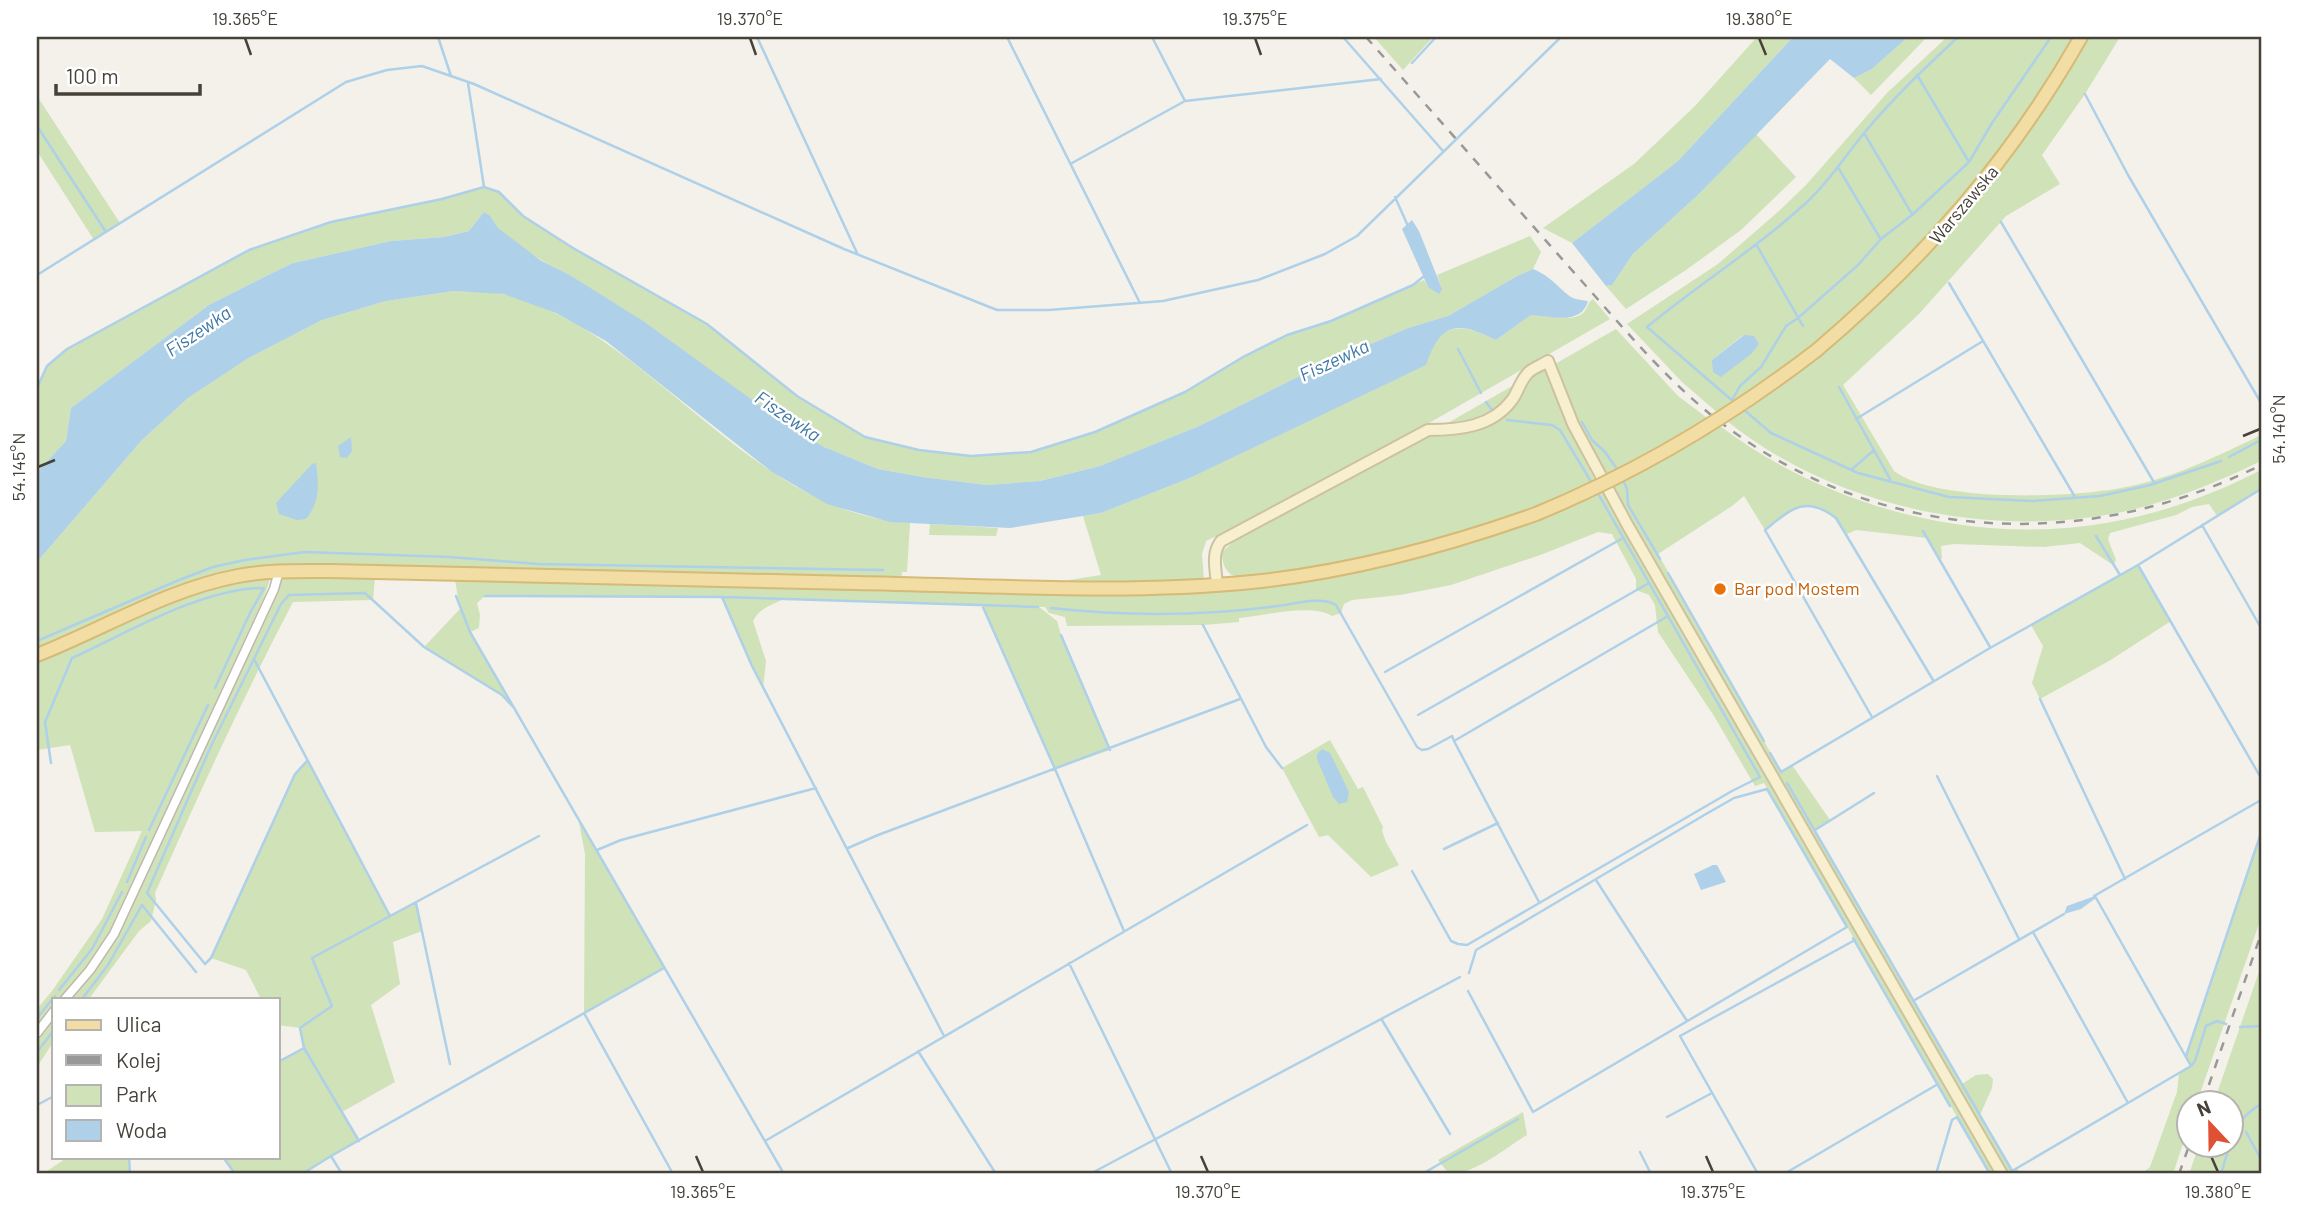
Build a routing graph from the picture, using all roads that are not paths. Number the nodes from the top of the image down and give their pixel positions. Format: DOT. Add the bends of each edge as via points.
graph roads {
  1 [pos="2081,37"];
  2 [pos="279,571"];
  3 [pos="1217,585"];
  4 [pos="37,655"];
  5 [pos="66,998"];
  6 [pos="52,1014"];
  7 [pos="37,1033"];
  8 [pos="2002,1174"];
  1 -- 3 [label="main road, Warszawska, bridge" via="2036,111 1967,203 1901,275 1817,350 1751,400 1614,480 1461,540 1385,561"];
  2 -- 3 [label="main road, Warszawska" via="1059,587"];
  2 -- 4 [label="main road, Warszawska" via="204,584"];
  2 -- 5 [label="street" via="114,934"];
  3 -- 8 [label="street" via="1214,555 1222,541 1428,430 1486,421 1512,401 1527,373 1548,361 1573,425 1628,526"];
  6 -- 7 [label="street"];
}
